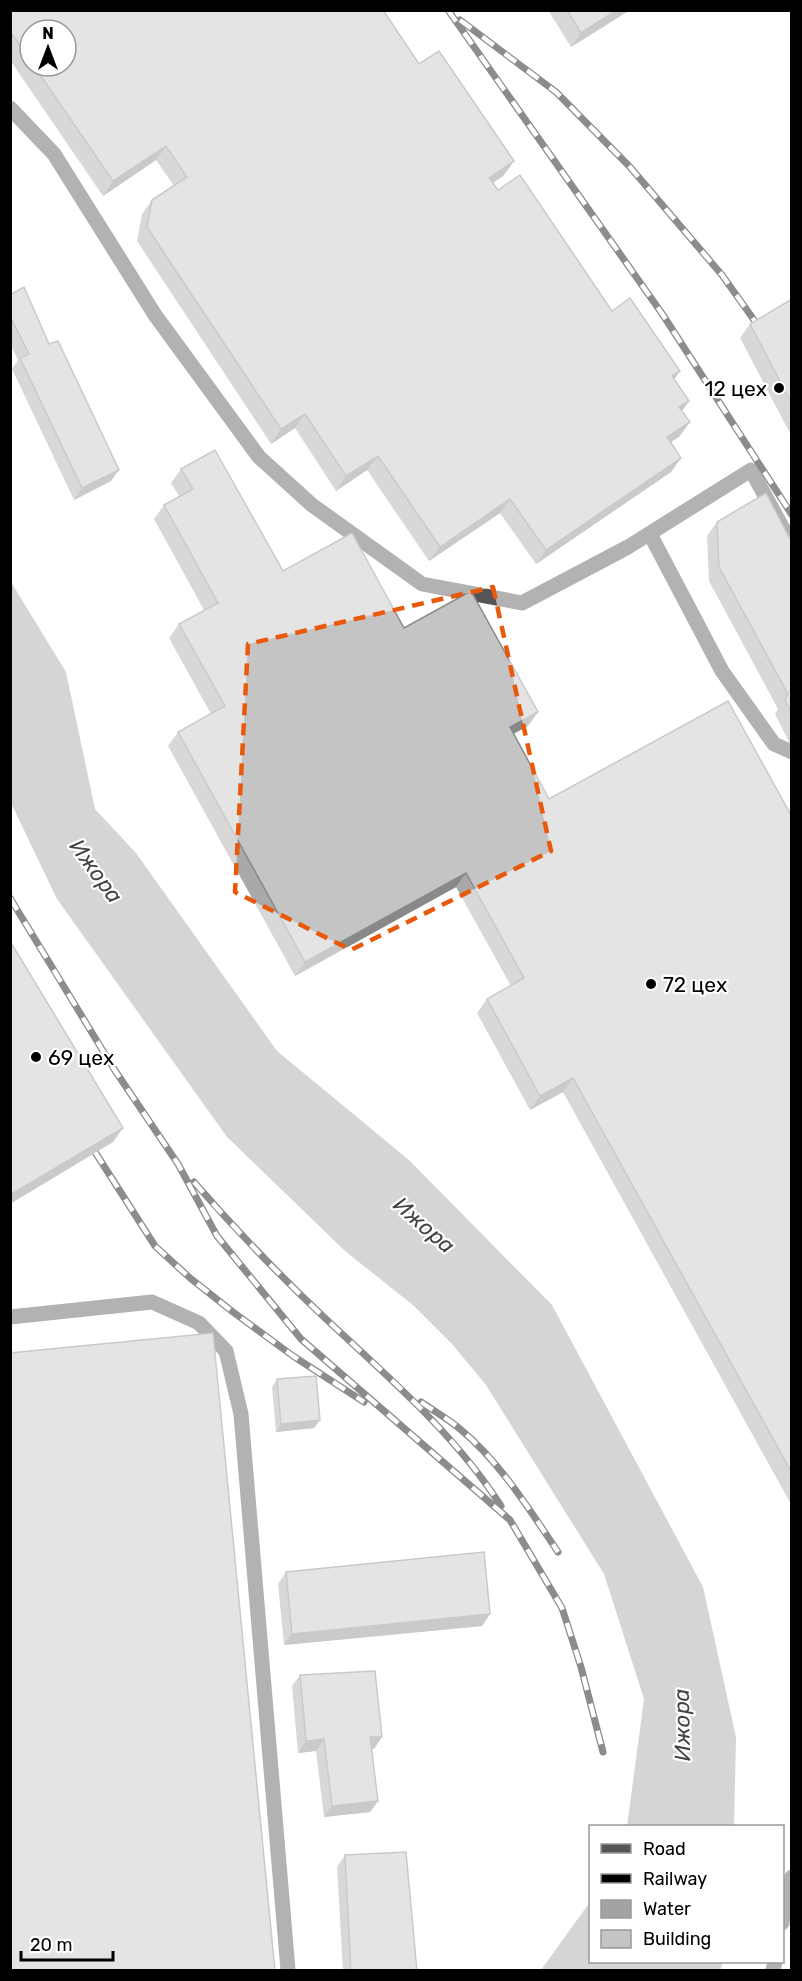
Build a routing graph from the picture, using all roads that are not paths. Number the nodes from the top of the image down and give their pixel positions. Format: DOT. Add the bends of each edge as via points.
graph roads {
  1 [pos="10,108"];
  2 [pos="650,534"];
  3 [pos="792,545"];
  4 [pos="792,752"];
  5 [pos="10,1317"];
  6 [pos="792,1877"];
  7 [pos="784,1918"];
  8 [pos="288,1971"];
  1 -- 2 [label="lane" via="54,154 155,315 259,457 312,505 422,584 522,603"];
  2 -- 3 [label="lane" via="751,470"];
  2 -- 4 [label="lane" via="722,671 774,744"];
  5 -- 8 [label="lane" via="152,1302 199,1323 226,1351 241,1414"];
  6 -- 7 [label="lane"];
}
